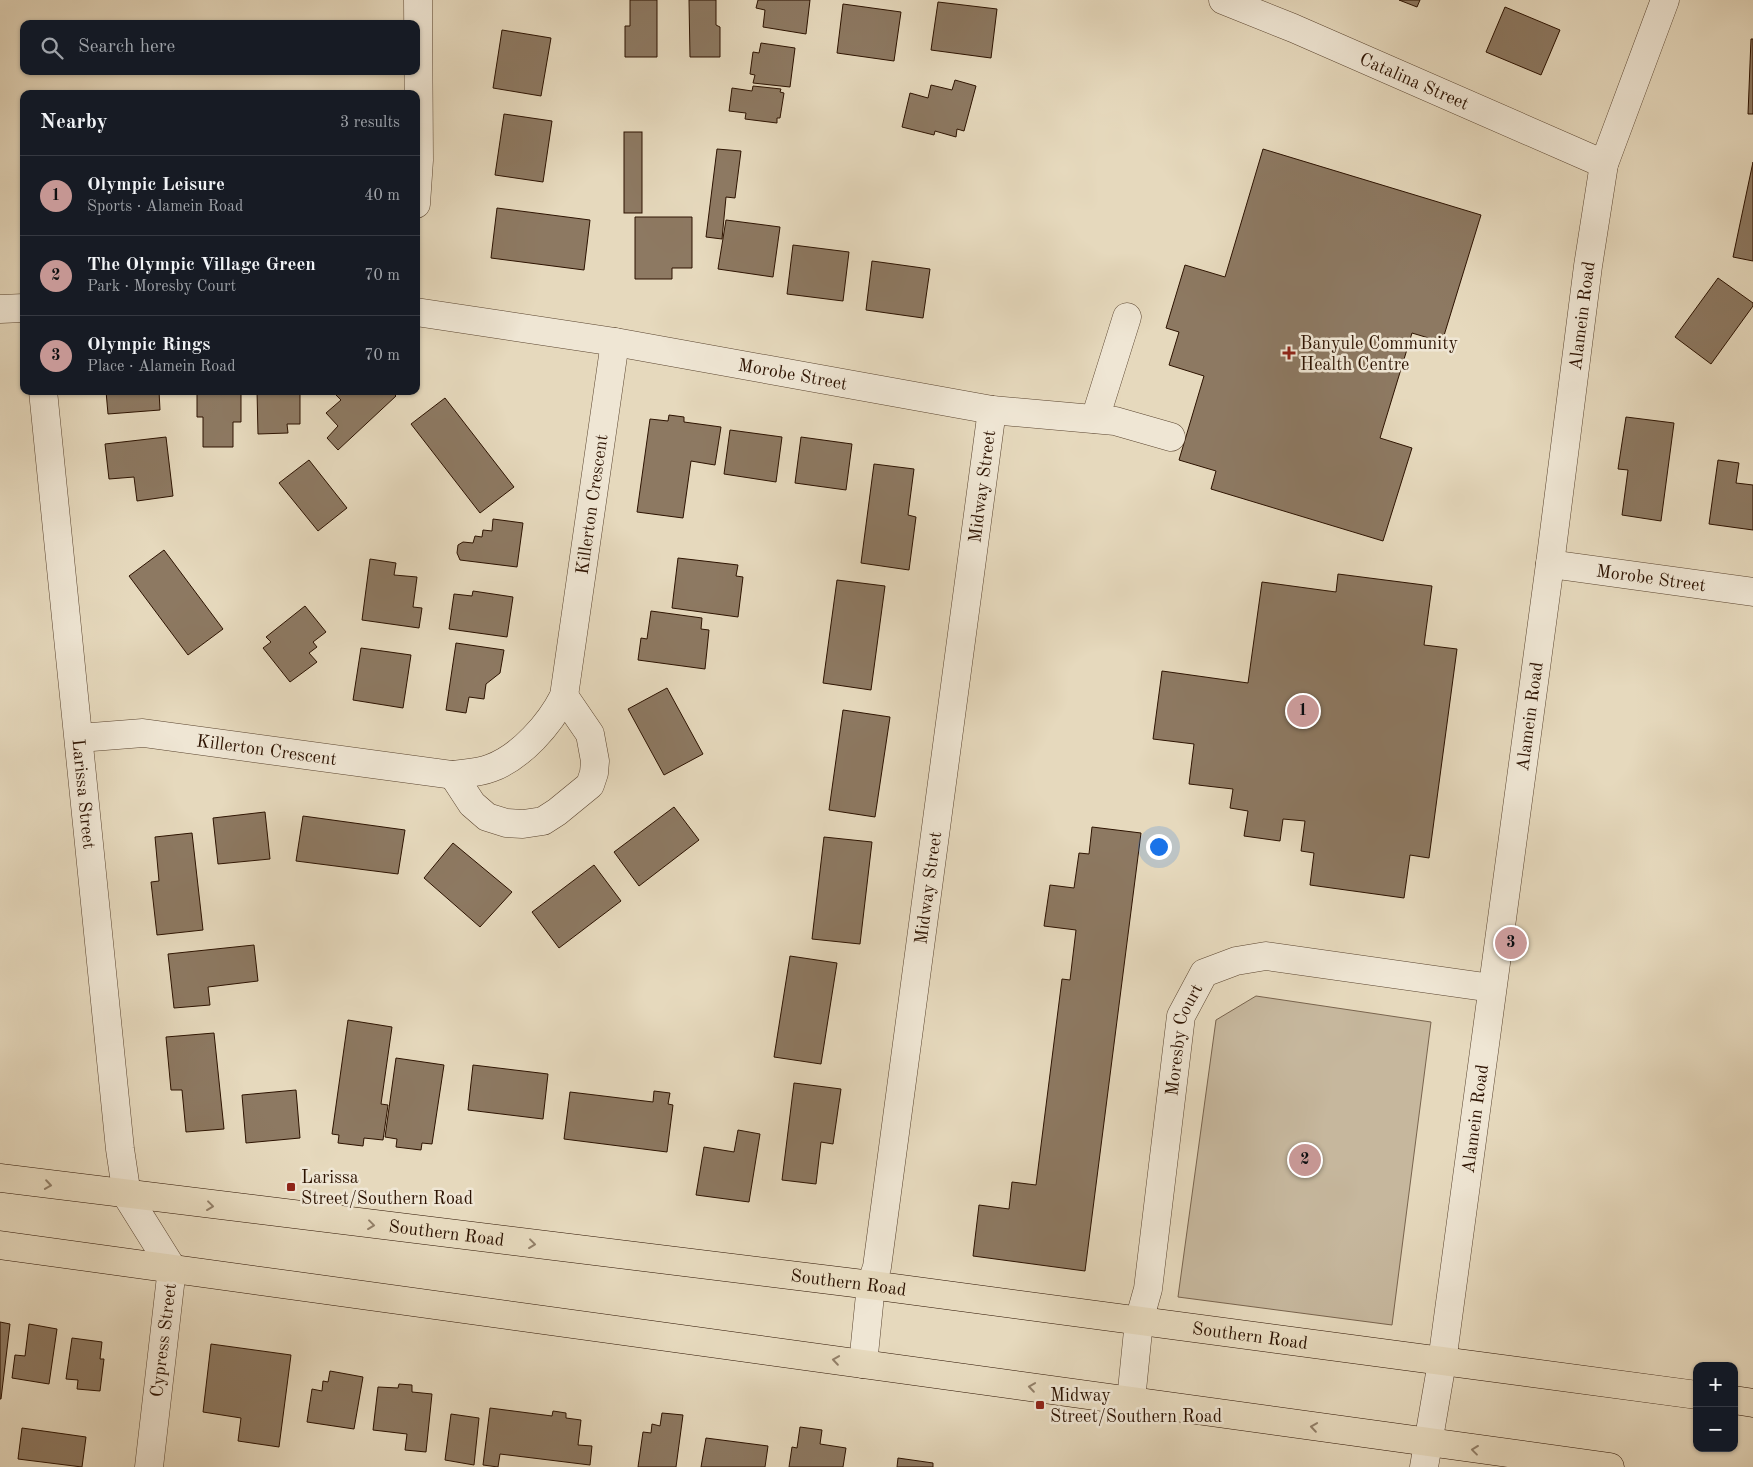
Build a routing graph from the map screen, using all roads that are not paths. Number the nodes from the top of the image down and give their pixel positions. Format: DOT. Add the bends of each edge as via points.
graph roads {
  1 [pos="418,0"];
  2 [pos="1222,0"];
  3 [pos="1665,0"];
  4 [pos="418,20"];
  5 [pos="419,75"];
  6 [pos="419,90"];
  7 [pos="1604,164"];
  8 [pos="0,308"];
  9 [pos="20,308"];
  10 [pos="420,313"];
  11 [pos="1127,317"];
  12 [pos="615,342"];
  13 [pos="43,395"];
  14 [pos="992,410"];
  15 [pos="1095,418"];
  16 [pos="1171,437"];
  17 [pos="1550,564"];
  18 [pos="1753,592"];
  19 [pos="564,696"];
  20 [pos="79,738"];
  21 [pos="453,775"];
  22 [pos="1492,988"];
  23 [pos="0,1178"];
  24 [pos="127,1196"];
  25 [pos="0,1245"];
  26 [pos="172,1268"];
  27 [pos="872,1285"];
  28 [pos="1139,1321"];
  29 [pos="1442,1362"];
  30 [pos="862,1364"];
  31 [pos="1693,1394"];
  32 [pos="1131,1400"];
  33 [pos="1738,1401"];
  34 [pos="1753,1403"];
  35 [pos="1426,1455"];
  36 [pos="149,1467"];
  37 [pos="1610,1467"];
  1 -- 4 [label="street"];
  2 -- 7 [label="street, Catalina Street" via="1294,28"];
  3 -- 7 [label="street, Alamein Road"];
  5 -- 6 [label="street"];
  7 -- 17 [label="street, Alamein Road"];
  8 -- 9 [label="street"];
  10 -- 12 [label="street, Morobe Street"];
  11 -- 15 [label="street"];
  12 -- 14 [label="street, Morobe Street"];
  12 -- 19 [label="street, Killerton Crescent"];
  13 -- 20 [label="street, Larissa Street"];
  14 -- 15 [label="street, Morobe Street"];
  14 -- 27 [label="street, Midway Street" via="877,1267"];
  15 -- 16 [label="street, Morobe Street"];
  17 -- 18 [label="street, Morobe Street"];
  17 -- 22 [label="street, Alamein Road"];
  19 -- 21 [label="street, Killerton Crescent" via="548,723 510,756 493,767"];
  19 -- 21 [label="street" via="590,734 595,761 590,785 557,812 544,821 523,824 487,817 472,804"];
  20 -- 21 [label="street, Killerton Crescent" via="143,733"];
  20 -- 24 [label="street, Larissa Street"];
  22 -- 28 [label="street, Moresby Court" via="1266,956 1236,961 1204,973 1181,1016 1148,1289"];
  22 -- 29 [label="street, Alamein Road"];
  23 -- 24 [label="main road, Southern Road, one-way"];
  24 -- 26 [label="street, Cypress Street"];
  24 -- 27 [label="main road, Southern Road, one-way"];
  25 -- 26 [label="main road"];
  30 -- 26 [label="main road, one-way"];
  26 -- 36 [label="street, Cypress Street"];
  27 -- 28 [label="main road, Southern Road"];
  27 -- 30 [label="street, Midway Street"];
  28 -- 29 [label="main road, Southern Road"];
  28 -- 32 [label="street, Moresby Court"];
  29 -- 31 [label="main road, Southern Road"];
  29 -- 35 [label="street, Alamein Road"];
  32 -- 30 [label="main road, one-way"];
  35 -- 32 [label="main road, one-way"];
  33 -- 34 [label="main road"];
  37 -- 35 [label="main road, one-way"];
}
